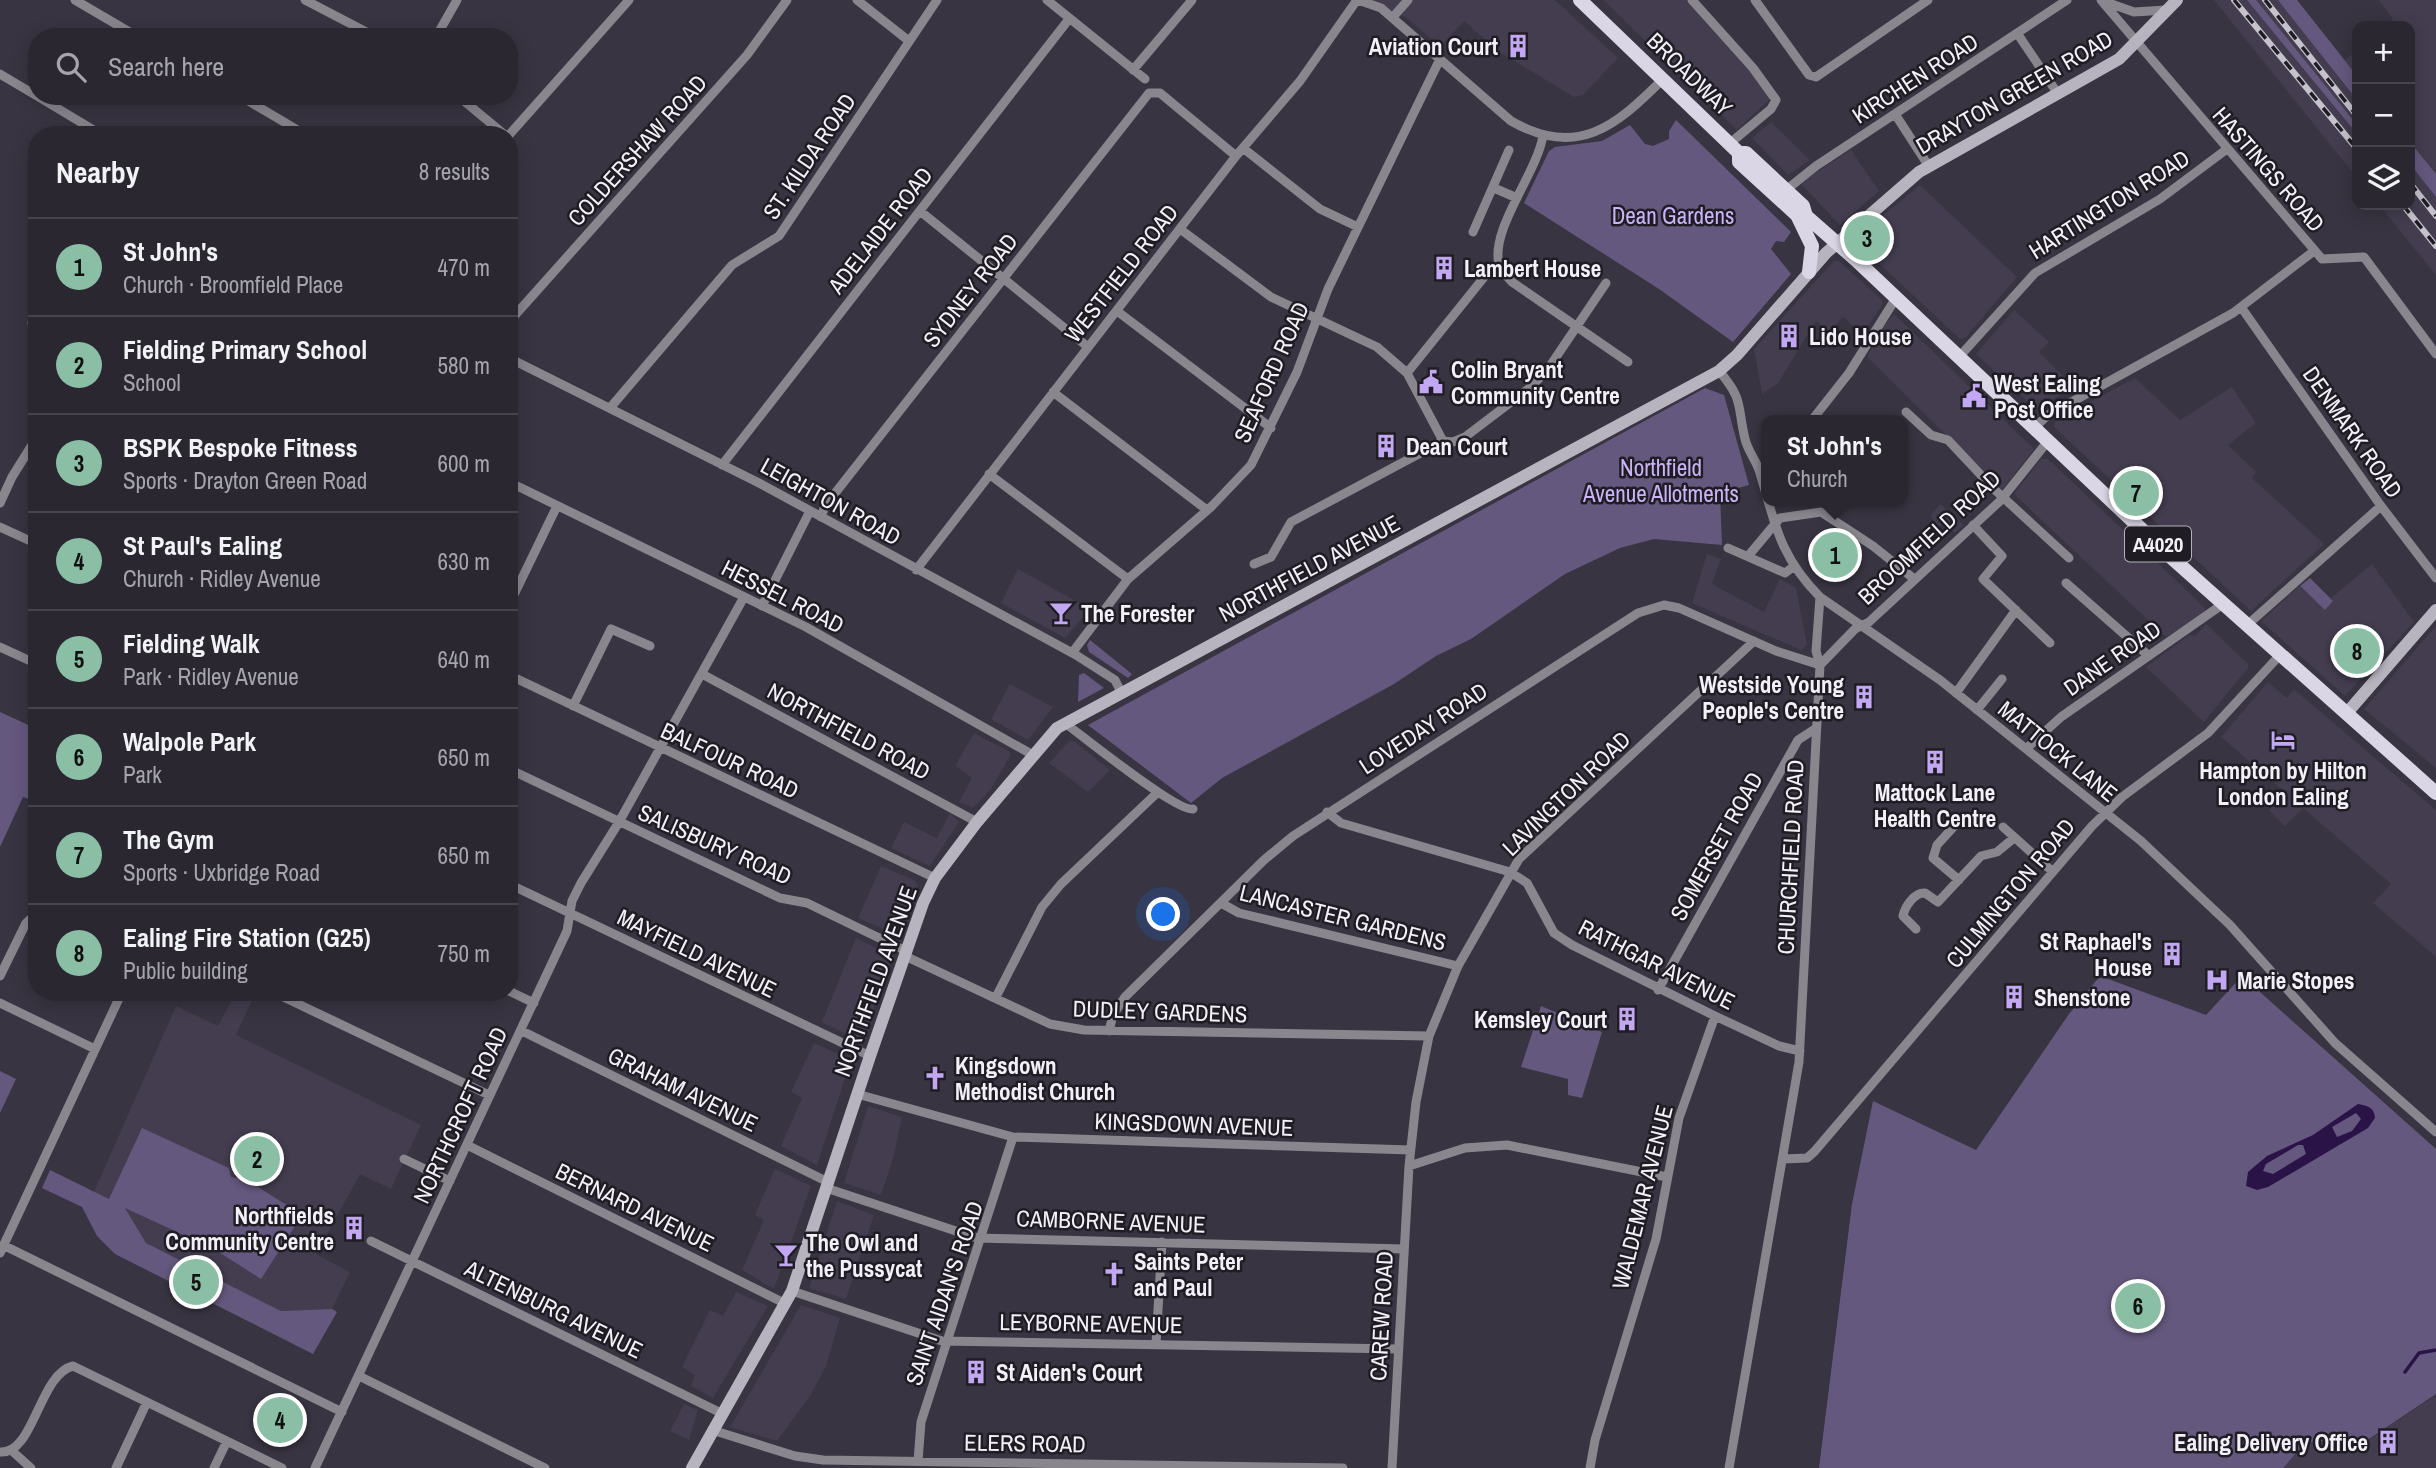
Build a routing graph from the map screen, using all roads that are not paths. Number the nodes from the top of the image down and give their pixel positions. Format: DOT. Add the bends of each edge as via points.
graph roads {
  1 [pos="75,0"];
  2 [pos="305,0"];
  3 [pos="457,0"];
  4 [pos="629,0"];
  5 [pos="787,0"];
  6 [pos="858,0"];
  7 [pos="937,0"];
  8 [pos="1047,0"];
  9 [pos="1192,0"];
  10 [pos="1358,0"];
  11 [pos="1408,0"];
  12 [pos="1580,0"];
  13 [pos="1692,0"];
  14 [pos="1756,0"];
  15 [pos="1928,0"];
  16 [pos="2067,0"];
  17 [pos="2101,0"];
  18 [pos="2177,0"];
  19 [pos="2166,10"];
  20 [pos="1393,17"];
  21 [pos="1069,19"];
  22 [pos="123,28"];
  23 [pos="359,28"];
  24 [pos="441,28"];
  25 [pos="2017,33"];
  26 [pos="909,41"];
  27 [pos="2136,42"];
  28 [pos="1440,60"];
  29 [pos="1132,70"];
  30 [pos="0,74"];
  31 [pos="1145,79"];
  32 [pos="1663,79"];
  33 [pos="28,91"];
  34 [pos="2058,94"];
  35 [pos="52,105"];
  36 [pos="255,105"];
  37 [pos="469,105"];
  38 [pos="1895,114"];
  39 [pos="87,126"];
  40 [pos="291,126"];
  41 [pos="496,126"];
  42 [pos="515,126"];
  43 [pos="1543,135"];
  44 [pos="1243,148"];
  45 [pos="1734,148"];
  46 [pos="2227,149"];
  47 [pos="1508,150"];
  48 [pos="1236,156"];
  49 [pos="1928,165"];
  50 [pos="1494,188"];
  51 [pos="1786,190"];
  52 [pos="1517,198"];
  53 [pos="920,211"];
  54 [pos="1801,216"];
  55 [pos="1358,226"];
  56 [pos="1180,229"];
  57 [pos="1473,232"];
  58 [pos="1836,243"];
  59 [pos="2314,251"];
  60 [pos="1500,267"];
  61 [pos="1809,272"];
  62 [pos="1004,278"];
  63 [pos="1606,283"];
  64 [pos="1896,298"];
  65 [pos="2241,307"];
  66 [pos="518,311"];
  67 [pos="1117,311"];
  68 [pos="1317,320"];
  69 [pos="1576,327"];
  70 [pos="1088,347"];
  71 [pos="2436,354"];
  72 [pos="1959,357"];
  73 [pos="518,362"];
  74 [pos="1629,362"];
  75 [pos="1720,371"];
  76 [pos="1407,373"];
  77 [pos="1053,392"];
  78 [pos="610,408"];
  79 [pos="1906,412"];
  80 [pos="1816,415"];
  81 [pos="1271,428"];
  82 [pos="2034,428"];
  83 [pos="1443,441"];
  84 [pos="2048,441"];
  85 [pos="28,451"];
  86 [pos="722,465"];
  87 [pos="1761,466"];
  88 [pos="989,474"];
  89 [pos="518,486"];
  90 [pos="2004,496"];
  91 [pos="0,503"];
  92 [pos="557,506"];
  93 [pos="1770,506"];
  94 [pos="2381,506"];
  95 [pos="810,510"];
  96 [pos="1207,510"];
  97 [pos="821,517"];
  98 [pos="1773,524"];
  99 [pos="1973,525"];
  100 [pos="0,527"];
  101 [pos="28,540"];
  102 [pos="1728,548"];
  103 [pos="1749,555"];
  104 [pos="2069,558"];
  105 [pos="1254,564"];
  106 [pos="1793,567"];
  107 [pos="916,570"];
  108 [pos="1913,578"];
  109 [pos="2436,578"];
  110 [pos="1128,579"];
  111 [pos="520,583"];
  112 [pos="2066,583"];
  113 [pos="518,587"];
  114 [pos="744,597"];
  115 [pos="1819,597"];
  116 [pos="2223,604"];
  117 [pos="762,606"];
  118 [pos="2016,610"];
  119 [pos="2436,610"];
  120 [pos="1861,625"];
  121 [pos="2246,626"];
  122 [pos="1754,641"];
  123 [pos="2050,643"];
  124 [pos="650,646"];
  125 [pos="0,647"];
  126 [pos="1072,653"];
  127 [pos="2149,656"];
  128 [pos="2279,656"];
  129 [pos="28,660"];
  130 [pos="1820,665"];
  131 [pos="702,674"];
  132 [pos="518,679"];
  133 [pos="2002,680"];
  134 [pos="1956,693"];
  135 [pos="1122,694"];
  136 [pos="573,706"];
  137 [pos="1977,710"];
  138 [pos="2346,714"];
  139 [pos="1068,721"];
  140 [pos="1815,729"];
  141 [pos="659,748"];
  142 [pos="2027,748"];
  143 [pos="1033,755"];
  144 [pos="518,773"];
  145 [pos="1158,792"];
  146 [pos="2436,793"];
  147 [pos="1193,809"];
  148 [pos="2106,811"];
  149 [pos="1327,812"];
  150 [pos="619,822"];
  151 [pos="977,822"];
  152 [pos="1958,822"];
  153 [pos="2003,827"];
  154 [pos="2014,838"];
  155 [pos="1510,872"];
  156 [pos="2053,872"];
  157 [pos="935,878"];
  158 [pos="1959,880"];
  159 [pos="518,888"];
  160 [pos="1221,903"];
  161 [pos="571,914"];
  162 [pos="28,921"];
  163 [pos="1916,929"];
  164 [pos="905,953"];
  165 [pos="1458,966"];
  166 [pos="0,976"];
  167 [pos="1658,990"];
  168 [pos="518,995"];
  169 [pos="996,997"];
  170 [pos="118,1001"];
  171 [pos="292,1001"];
  172 [pos="0,1003"];
  173 [pos="534,1003"];
  174 [pos="1715,1016"];
  175 [pos="522,1031"];
  176 [pos="1109,1031"];
  177 [pos="1429,1035"];
  178 [pos="95,1049"];
  179 [pos="1800,1051"];
  180 [pos="870,1056"];
  181 [pos="857,1094"];
  182 [pos="489,1095"];
  183 [pos="2436,1132"];
  184 [pos="1013,1137"];
  185 [pos="467,1145"];
  186 [pos="1410,1150"];
  187 [pos="404,1158"];
  188 [pos="1783,1159"];
  189 [pos="1409,1166"];
  190 [pos="1667,1177"];
  191 [pos="450,1181"];
  192 [pos="827,1185"];
  193 [pos="982,1238"];
  194 [pos="371,1241"];
  195 [pos="1162,1242"];
  196 [pos="2,1249"];
  197 [pos="1404,1249"];
  198 [pos="412,1261"];
  199 [pos="792,1291"];
  200 [pos="786,1304"];
  201 [pos="948,1341"];
  202 [pos="1156,1343"];
  203 [pos="1398,1349"];
  204 [pos="359,1376"];
  205 [pos="147,1402"];
  206 [pos="342,1412"];
  207 [pos="721,1413"];
  208 [pos="712,1430"];
  209 [pos="227,1441"];
  210 [pos="11,1450"];
  211 [pos="0,1452"];
  212 [pos="918,1461"];
  213 [pos="31,1468"];
  214 [pos="116,1468"];
  215 [pos="214,1468"];
  216 [pos="282,1468"];
  217 [pos="315,1468"];
  218 [pos="545,1468"];
  219 [pos="692,1468"];
  220 [pos="1343,1468"];
  221 [pos="1392,1468"];
  222 [pos="1590,1468"];
  223 [pos="1729,1468"];
  1 -- 22 [label="street"];
  2 -- 23 [label="street"];
  3 -- 24 [label="street"];
  4 -- 42 [label="street"];
  5 -- 66 [label="street, COLDERSHAW ROAD" via="747,55"];
  6 -- 26 [label="street"];
  7 -- 26 [label="street, ST. KILDA ROAD"];
  8 -- 21 [label="street"];
  9 -- 29 [label="street"];
  10 -- 20 [label="street"];
  10 -- 44 [label="street, WESTFIELD ROAD"];
  11 -- 20 [label="street"];
  12 -- 32 [label="main road, BROADWAY / A4020"];
  13 -- 45 [label="street" via="1774,95 1774,106"];
  14 -- 15 [label="street" via="1813,76"];
  16 -- 25 [label="street, KIRCHEN ROAD"];
  17 -- 19 [label="street" via="2134,12"];
  17 -- 27 [label="street, HASTINGS ROAD"];
  18 -- 19 [label="main road, DRAYTON GREEN ROAD"];
  19 -- 27 [label="main road, DRAYTON GREEN ROAD"];
  20 -- 28 [label="street"];
  21 -- 29 [label="street"];
  21 -- 53 [label="street, ADELAIDE ROAD"];
  25 -- 34 [label="street"];
  25 -- 38 [label="street, KIRCHEN ROAD"];
  26 -- 78 [label="street, ST. KILDA ROAD" via="779,236 732,265"];
  27 -- 34 [label="main road, DRAYTON GREEN ROAD" via="2119,59"];
  27 -- 46 [label="street, HASTINGS ROAD"];
  28 -- 43 [label="street" via="1511,121"];
  28 -- 55 [label="street, SEAFORD ROAD"];
  29 -- 31 [label="street"];
  30 -- 33 [label="street"];
  32 -- 43 [label="street" via="1625,117 1599,131 1576,137"];
  32 -- 45 [label="main road, BROADWAY / A4020"];
  34 -- 49 [label="main road, DRAYTON GREEN ROAD"];
  35 -- 39 [label="street"];
  36 -- 40 [label="street"];
  37 -- 41 [label="street"];
  38 -- 49 [label="street"];
  38 -- 51 [label="street, KIRCHEN ROAD"];
  43 -- 52 [label="street" via="1541,150"];
  44 -- 48 [label="street, WESTFIELD ROAD"];
  44 -- 55 [label="street" via="1320,209"];
  45 -- 51 [label="main road, BROADWAY / A4020"];
  45 -- 54 [label="main road, BROADWAY / A4020" via="1740,162"];
  46 -- 59 [label="street, HASTINGS ROAD"];
  46 -- 72 [label="street, HARTINGTON ROAD" via="2160,200 2035,273"];
  47 -- 50 [label="street"];
  48 -- 56 [label="street, WESTFIELD ROAD"];
  48 -- 62 [label="street, SYDNEY ROAD" via="1155,91 1149,93"];
  49 -- 58 [label="main road, DRAYTON GREEN ROAD"];
  50 -- 52 [label="street"];
  50 -- 57 [label="street"];
  51 -- 54 [label="main road, BROADWAY / A4020" via="1803,206"];
  52 -- 60 [label="street" via="1498,248"];
  53 -- 62 [label="street"];
  53 -- 86 [label="street, ADELAIDE ROAD"];
  54 -- 58 [label="main road, BROADWAY / A4020"];
  54 -- 61 [label="main road" via="1812,246"];
  55 -- 68 [label="street, SEAFORD ROAD"];
  56 -- 67 [label="street, WESTFIELD ROAD"];
  56 -- 68 [label="street" via="1271,297"];
  58 -- 61 [label="main road, NORTHFIELD AVENUE"];
  58 -- 64 [label="main road, A4020"];
  59 -- 65 [label="street"];
  59 -- 71 [label="street, HASTINGS ROAD" via="2327,260 2364,257"];
  60 -- 69 [label="street" via="1512,282"];
  60 -- 76 [label="street" via="1489,271"];
  61 -- 75 [label="main road, NORTHFIELD AVENUE"];
  62 -- 70 [label="street"];
  62 -- 97 [label="street, SYDNEY ROAD" via="825,506"];
  63 -- 69 [label="street"];
  64 -- 72 [label="main road, A4020"];
  64 -- 80 [label="street" via="1849,373"];
  65 -- 82 [label="street" via="2048,415"];
  65 -- 94 [label="street, DENMARK ROAD"];
  67 -- 70 [label="street, WESTFIELD ROAD"];
  67 -- 81 [label="street"];
  68 -- 76 [label="street" via="1377,347"];
  68 -- 81 [label="street, SEAFORD ROAD"];
  69 -- 74 [label="street"];
  69 -- 83 [label="street" via="1532,386 1465,437"];
  70 -- 77 [label="street, WESTFIELD ROAD"];
  72 -- 82 [label="main road, A4020"];
  73 -- 78 [label="street, LEIGHTON ROAD"];
  75 -- 87 [label="street, MATTOCK LANE" via="1739,396 1746,445"];
  75 -- 135 [label="main road, NORTHFIELD AVENUE"];
  76 -- 83 [label="street"];
  77 -- 88 [label="street, WESTFIELD ROAD"];
  77 -- 96 [label="street"];
  78 -- 86 [label="street, LEIGHTON ROAD"];
  79 -- 90 [label="street" via="1934,437 1948,440"];
  81 -- 96 [label="street, SEAFORD ROAD" via="1245,474"];
  82 -- 84 [label="main road, A4020"];
  83 -- 105 [label="street" via="1291,522 1271,557"];
  84 -- 90 [label="street, BROOMFIELD ROAD"];
  84 -- 116 [label="main road, A4020"];
  85 -- 91 [label="street"];
  86 -- 95 [label="street, LEIGHTON ROAD"];
  88 -- 107 [label="street, WESTFIELD ROAD"];
  88 -- 110 [label="street"];
  89 -- 92 [label="street, HESSEL ROAD"];
  90 -- 99 [label="street, BROOMFIELD ROAD"];
  90 -- 104 [label="street"];
  92 -- 111 [label="street"];
  92 -- 114 [label="street, HESSEL ROAD"];
  93 -- 98 [label="street, MATTOCK LANE"];
  94 -- 109 [label="street, DENMARK ROAD"];
  94 -- 121 [label="street"];
  95 -- 97 [label="street, LEIGHTON ROAD"];
  95 -- 117 [label="street"];
  96 -- 110 [label="street, SEAFORD ROAD"];
  97 -- 107 [label="street, LEIGHTON ROAD"];
  98 -- 103 [label="street"];
  98 -- 106 [label="street, MATTOCK LANE"];
  98 -- 108 [label="street" via="1791,515 1821,512"];
  99 -- 108 [label="street, BROOMFIELD ROAD"];
  99 -- 118 [label="street" via="2001,556 1983,579"];
  100 -- 101 [label="street"];
  102 -- 103 [label="street"];
  103 -- 106 [label="street" via="1785,573"];
  106 -- 115 [label="street, MATTOCK LANE"];
  107 -- 126 [label="street, LEIGHTON ROAD"];
  108 -- 120 [label="street, BROOMFIELD ROAD"];
  110 -- 126 [label="street, SEAFORD ROAD"];
  111 -- 113 [label="street"];
  112 -- 127 [label="street"];
  114 -- 117 [label="street, HESSEL ROAD"];
  114 -- 131 [label="street, NORTHCROFT ROAD"];
  115 -- 120 [label="street, MATTOCK LANE"];
  115 -- 130 [label="street, CHURCHFIELD ROAD" via="1816,651"];
  116 -- 121 [label="main road, A4020"];
  116 -- 127 [label="street, DANE ROAD"];
  117 -- 143 [label="street, HESSEL ROAD"];
  118 -- 123 [label="street"];
  118 -- 134 [label="street"];
  119 -- 138 [label="main road"];
  120 -- 130 [label="street"];
  120 -- 134 [label="street, MATTOCK LANE"];
  121 -- 128 [label="main road, A4020"];
  122 -- 130 [label="street, LOVEDAY ROAD"];
  122 -- 149 [label="street, LOVEDAY ROAD" via="1679,608 1664,604 1650,608"];
  122 -- 155 [label="street, LAVINGTON ROAD" via="1533,844"];
  124 -- 136 [label="street" via="611,629"];
  125 -- 129 [label="street"];
  126 -- 135 [label="street, LEIGHTON ROAD" via="1115,680"];
  127 -- 142 [label="street, DANE ROAD"];
  128 -- 138 [label="main road, A4020"];
  128 -- 148 [label="street, CULMINGTON ROAD" via="2208,733"];
  130 -- 140 [label="street, CHURCHFIELD ROAD"];
  131 -- 141 [label="street, NORTHCROFT ROAD"];
  131 -- 151 [label="street, NORTHFIELD ROAD"];
  132 -- 136 [label="street, BALFOUR ROAD"];
  133 -- 137 [label="street"];
  134 -- 137 [label="street, MATTOCK LANE"];
  135 -- 139 [label="main road, NORTHFIELD AVENUE"];
  136 -- 141 [label="street, BALFOUR ROAD"];
  137 -- 142 [label="street, MATTOCK LANE"];
  138 -- 146 [label="main road, A4020"];
  139 -- 143 [label="main road, NORTHFIELD AVENUE"];
  139 -- 145 [label="street"];
  140 -- 167 [label="street, SOMERSET ROAD" via="1798,740"];
  140 -- 179 [label="street, CHURCHFIELD ROAD"];
  141 -- 150 [label="street, NORTHCROFT ROAD"];
  141 -- 157 [label="street, BALFOUR ROAD"];
  142 -- 148 [label="street, MATTOCK LANE"];
  143 -- 151 [label="main road, NORTHFIELD AVENUE"];
  144 -- 150 [label="street, SALISBURY ROAD"];
  145 -- 147 [label="street" via="1181,808"];
  145 -- 169 [label="street" via="1042,907"];
  148 -- 156 [label="street, CULMINGTON ROAD"];
  148 -- 183 [label="street, MATTOCK LANE" via="2230,925 2335,1043"];
  149 -- 155 [label="street, RATHGAR AVENUE" via="1341,823"];
  149 -- 160 [label="street, LOVEDAY ROAD" via="1264,860"];
  150 -- 161 [label="street, NORTHCROFT ROAD" via="581,883"];
  150 -- 164 [label="street, SALISBURY ROAD" via="780,898 807,903"];
  151 -- 157 [label="main road, NORTHFIELD AVENUE"];
  152 -- 158 [label="street" via="1937,845 1933,858"];
  153 -- 154 [label="street"];
  154 -- 156 [label="street"];
  154 -- 158 [label="street" via="1997,852 1981,856"];
  155 -- 165 [label="street, LAVINGTON ROAD"];
  155 -- 167 [label="street, RATHGAR AVENUE" via="1527,883 1554,933"];
  156 -- 188 [label="street, CULMINGTON ROAD" via="1814,1152 1807,1158"];
  157 -- 164 [label="main road, NORTHFIELD AVENUE"];
  158 -- 163 [label="street" via="1938,902 1921,893 1905,909 1905,919"];
  159 -- 161 [label="street, MAYFIELD AVENUE"];
  160 -- 165 [label="street, LANCASTER GARDENS" via="1239,913"];
  160 -- 176 [label="street, LOVEDAY ROAD" via="1125,997"];
  161 -- 173 [label="street, NORTHCROFT ROAD"];
  161 -- 180 [label="street, MAYFIELD AVENUE"];
  162 -- 166 [label="street"];
  164 -- 169 [label="street, DUDLEY GARDENS"];
  164 -- 180 [label="main road, NORTHFIELD AVENUE"];
  165 -- 177 [label="street, LAVINGTON ROAD"];
  167 -- 174 [label="street, RATHGAR AVENUE"];
  168 -- 173 [label="street"];
  169 -- 176 [label="street, DUDLEY GARDENS" via="1050,1024"];
  170 -- 178 [label="street"];
  171 -- 182 [label="street"];
  172 -- 178 [label="street"];
  173 -- 175 [label="street, NORTHCROFT ROAD"];
  174 -- 179 [label="street, RATHGAR AVENUE"];
  174 -- 190 [label="street, WALDEMAR AVENUE" via="1679,1118"];
  175 -- 182 [label="street, NORTHCROFT ROAD"];
  175 -- 192 [label="street, GRAHAM AVENUE"];
  176 -- 177 [label="street, DUDLEY GARDENS"];
  177 -- 186 [label="street, LAVINGTON ROAD"];
  178 -- 196 [label="street"];
  179 -- 188 [label="street"];
  180 -- 181 [label="main road, NORTHFIELD AVENUE"];
  181 -- 184 [label="street, KINGSDOWN AVENUE"];
  181 -- 192 [label="main road, NORTHFIELD AVENUE"];
  182 -- 185 [label="street, NORTHCROFT ROAD"];
  184 -- 186 [label="street, KINGSDOWN AVENUE"];
  184 -- 193 [label="street, SAINT AIDAN'S ROAD"];
  185 -- 191 [label="street, NORTHCROFT ROAD"];
  185 -- 200 [label="street, BERNARD AVENUE"];
  186 -- 189 [label="street, LAVINGTON ROAD"];
  187 -- 191 [label="street"];
  188 -- 223 [label="street"];
  189 -- 190 [label="street" via="1465,1148 1507,1145"];
  189 -- 197 [label="street, CAREW ROAD"];
  190 -- 222 [label="street, WALDEMAR AVENUE" via="1656,1238"];
  191 -- 198 [label="street, NORTHCROFT ROAD"];
  192 -- 193 [label="street, CAMBORNE AVENUE"];
  192 -- 199 [label="main road, NORTHFIELD AVENUE"];
  193 -- 195 [label="street, CAMBORNE AVENUE"];
  193 -- 201 [label="street, SAINT AIDAN'S ROAD"];
  194 -- 198 [label="street, ALTENBURG AVENUE"];
  195 -- 197 [label="street, CAMBORNE AVENUE"];
  195 -- 202 [label="street"];
  196 -- 206 [label="street"];
  197 -- 203 [label="street, CAREW ROAD"];
  198 -- 204 [label="street, NORTHCROFT ROAD"];
  198 -- 207 [label="street, ALTENBURG AVENUE"];
  199 -- 200 [label="main road, NORTHFIELD AVENUE"];
  199 -- 201 [label="street, LEYBORNE AVENUE"];
  200 -- 207 [label="main road, NORTHFIELD AVENUE"];
  201 -- 202 [label="street, LEYBORNE AVENUE"];
  201 -- 212 [label="street, SAINT AIDAN'S ROAD" via="921,1422"];
  202 -- 203 [label="street, LEYBORNE AVENUE"];
  203 -- 221 [label="street, CAREW ROAD"];
  204 -- 206 [label="street, NORTHCROFT ROAD"];
  204 -- 218 [label="street"];
  205 -- 209 [label="street"];
  205 -- 210 [label="street" via="73,1366 58,1373 19,1445"];
  205 -- 214 [label="street"];
  206 -- 217 [label="street, NORTHCROFT ROAD"];
  207 -- 208 [label="main road, NORTHFIELD AVENUE"];
  208 -- 212 [label="street, ELERS ROAD" via="795,1456"];
  208 -- 219 [label="main road, NORTHFIELD AVENUE"];
  209 -- 215 [label="street"];
  209 -- 216 [label="street"];
  210 -- 211 [label="street"];
  210 -- 213 [label="street"];
  212 -- 220 [label="street, ELERS ROAD"];
}
